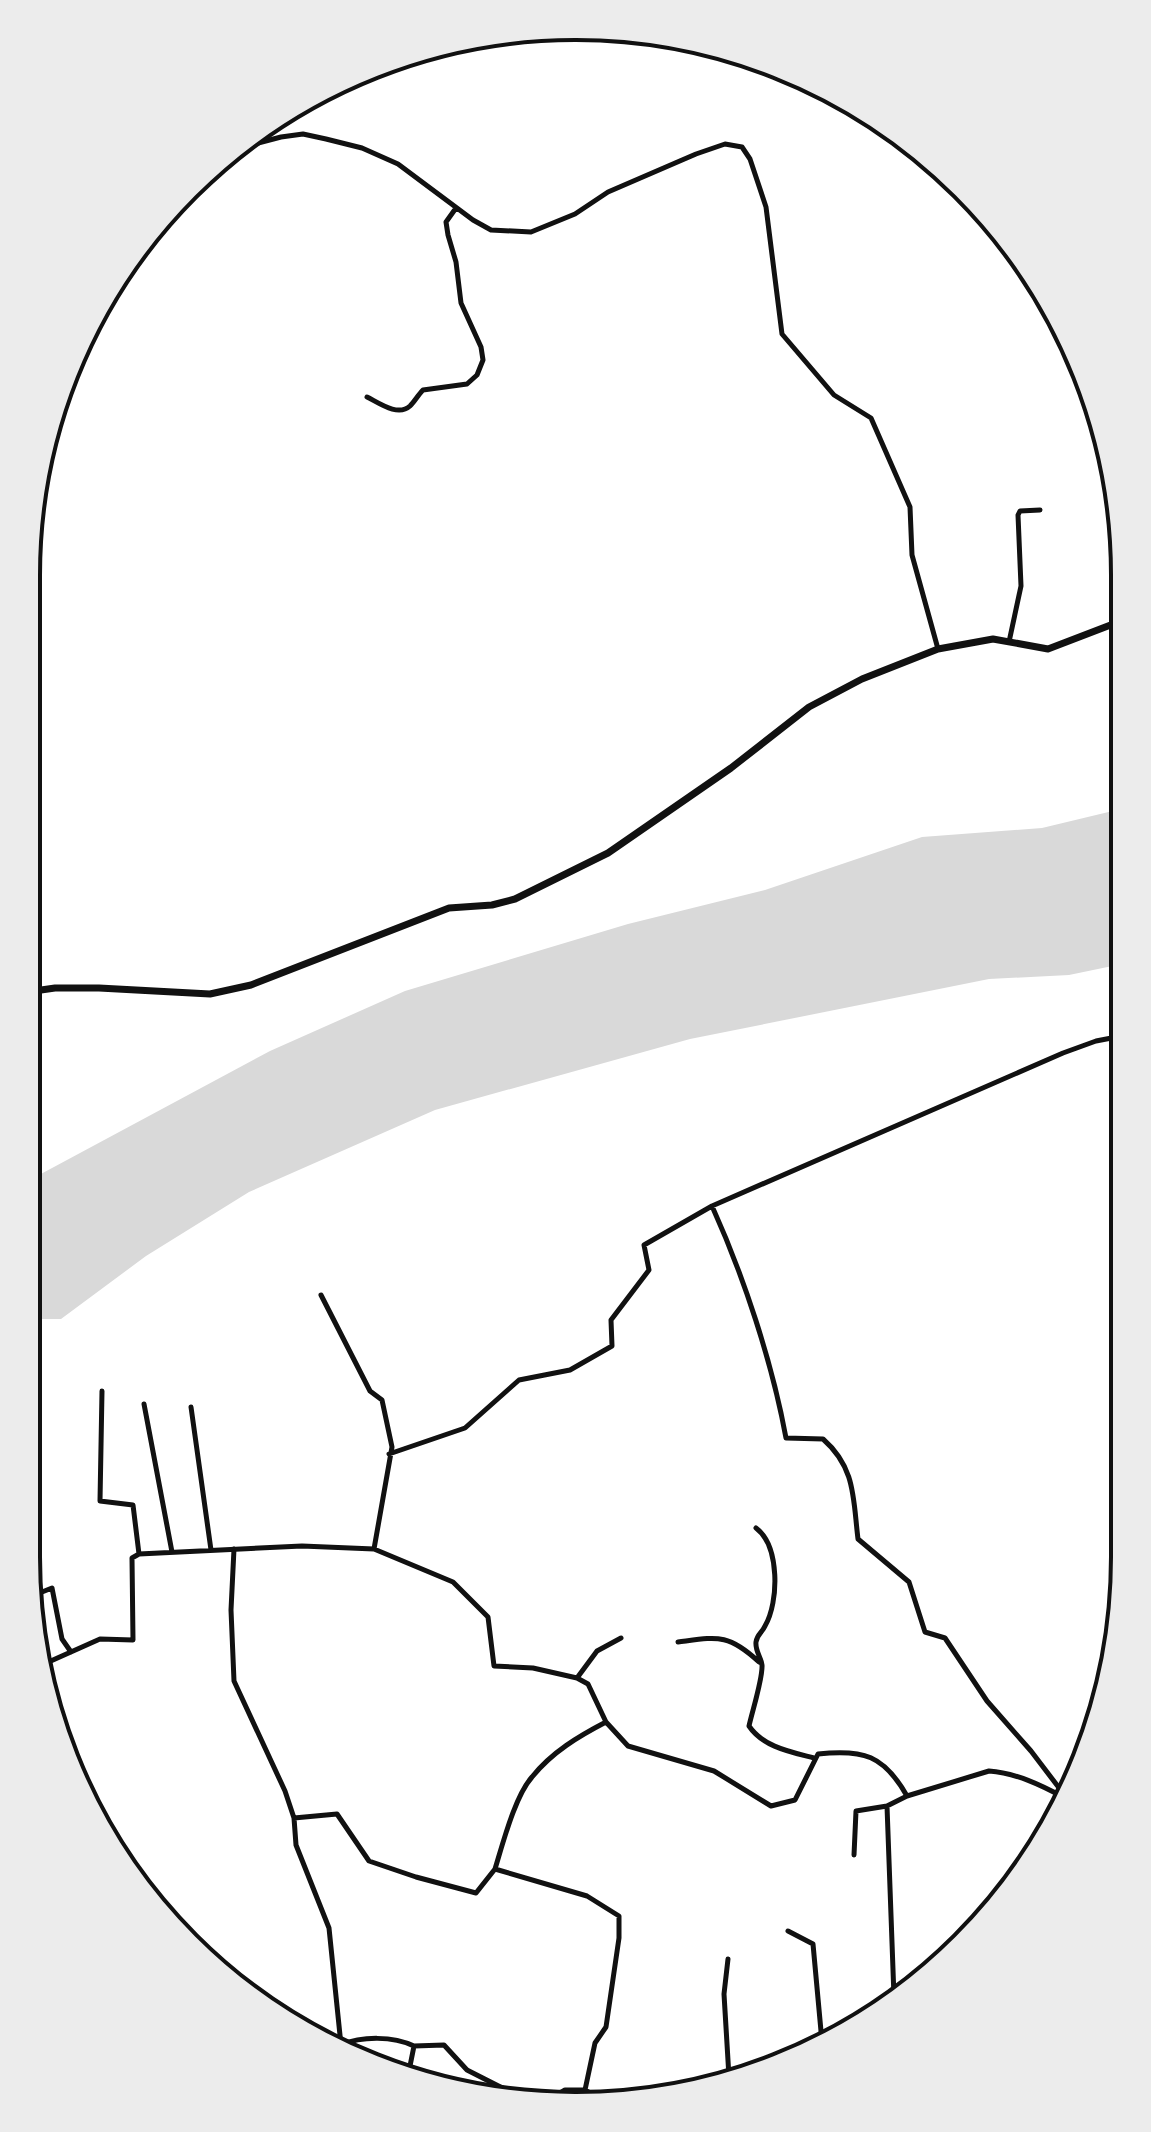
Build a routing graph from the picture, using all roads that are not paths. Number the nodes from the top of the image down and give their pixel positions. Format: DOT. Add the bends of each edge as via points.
graph roads {
  1 [pos="260,143"];
  2 [pos="456,208"];
  3 [pos="367,397"];
  4 [pos="1040,510"];
  5 [pos="1111,625"];
  6 [pos="1009,642"];
  7 [pos="938,649"];
  8 [pos="40,990"];
  9 [pos="1111,1038"];
  10 [pos="712,1206"];
  11 [pos="321,1295"];
  12 [pos="102,1391"];
  13 [pos="144,1404"];
  14 [pos="191,1407"];
  15 [pos="389,1454"];
  16 [pos="756,1528"];
  17 [pos="234,1549"];
  18 [pos="374,1549"];
  19 [pos="211,1550"];
  20 [pos="172,1552"];
  21 [pos="139,1554"];
  22 [pos="41,1591"];
  23 [pos="621,1638"];
  24 [pos="678,1642"];
  25 [pos="71,1652"];
  26 [pos="50,1661"];
  27 [pos="762,1665"];
  28 [pos="577,1678"];
  29 [pos="606,1722"];
  30 [pos="814,1758"];
  31 [pos="1059,1787"];
  32 [pos="1056,1793"];
  33 [pos="907,1796"];
  34 [pos="887,1806"];
  35 [pos="294,1818"];
  36 [pos="854,1855"];
  37 [pos="495,1869"];
  38 [pos="788,1931"];
  39 [pos="728,1959"];
  40 [pos="894,1987"];
  41 [pos="821,2032"];
  42 [pos="340,2038"];
  43 [pos="349,2041"];
  44 [pos="414,2046"];
  45 [pos="410,2066"];
  46 [pos="729,2070"];
  47 [pos="498,2086"];
  48 [pos="585,2090"];
  49 [pos="562,2092"];
  50 [pos="588,2092"];
  1 -- 2 [label="street" via="303,134 362,148 398,164"];
  2 -- 3 [label="street" via="447,230 461,303 484,354 480,369 467,384 423,390 401,410"];
  2 -- 7 [label="street" via="491,230 531,232 696,154 725,144 742,147 766,207 782,334 834,395 871,418 910,507 912,555"];
  4 -- 6 [label="street" via="1018,515 1021,586"];
  5 -- 6 [label="main road" via="1048,649"];
  6 -- 7 [label="main road" via="993,639"];
  7 -- 8 [label="main road" via="824,698 621,845 515,899 449,908 251,985 210,994"];
  9 -- 10 [label="street" via="1063,1053"];
  10 -- 15 [label="street" via="644,1245 649,1270 611,1320 612,1346 570,1370 519,1380 465,1428"];
  10 -- 31 [label="street" via="735,1259 786,1438 823,1439 837,1451 851,1478 858,1539 909,1582 925,1632 945,1638 987,1701"];
  11 -- 15 [label="street" via="370,1391 382,1400"];
  12 -- 21 [label="street" via="100,1500 133,1505"];
  13 -- 20 [label="street"];
  14 -- 19 [label="street"];
  15 -- 18 [label="street"];
  16 -- 27 [label="street" via="775,1561 773,1600 756,1639"];
  17 -- 18 [label="street"];
  17 -- 19 [label="street"];
  17 -- 35 [label="street" via="234,1681"];
  18 -- 28 [label="street" via="453,1582 488,1617 494,1666"];
  19 -- 20 [label="street"];
  20 -- 21 [label="street"];
  21 -- 25 [label="street" via="132,1558 133,1640 100,1639"];
  22 -- 25 [label="street" via="52,1588 62,1639"];
  23 -- 28 [label="street" via="597,1651"];
  24 -- 27 [label="street" via="717,1637 743,1647"];
  25 -- 26 [label="street"];
  27 -- 30 [label="street" via="749,1726 756,1737"];
  28 -- 29 [label="street" via="588,1684"];
  29 -- 30 [label="street" via="628,1746 714,1771 771,1806 795,1800"];
  29 -- 37 [label="street" via="568,1742 530,1778"];
  30 -- 33 [label="street" via="836,1752 871,1755 897,1778"];
  32 -- 33 [label="street" via="989,1771"];
  33 -- 34 [label="street"];
  34 -- 36 [label="street" via="856,1811"];
  34 -- 40 [label="street"];
  35 -- 37 [label="street" via="337,1814 369,1861 476,1893"];
  35 -- 42 [label="street" via="296,1845 329,1928"];
  37 -- 48 [label="street" via="587,1896 619,1916 606,2027 595,2043"];
  38 -- 41 [label="street" via="813,1944"];
  39 -- 46 [label="street" via="724,1994"];
  43 -- 44 [label="street" via="385,2039"];
  44 -- 45 [label="street"];
  44 -- 47 [label="street" via="444,2045 467,2070"];
  48 -- 49 [label="street"];
  48 -- 50 [label="street"];
}
